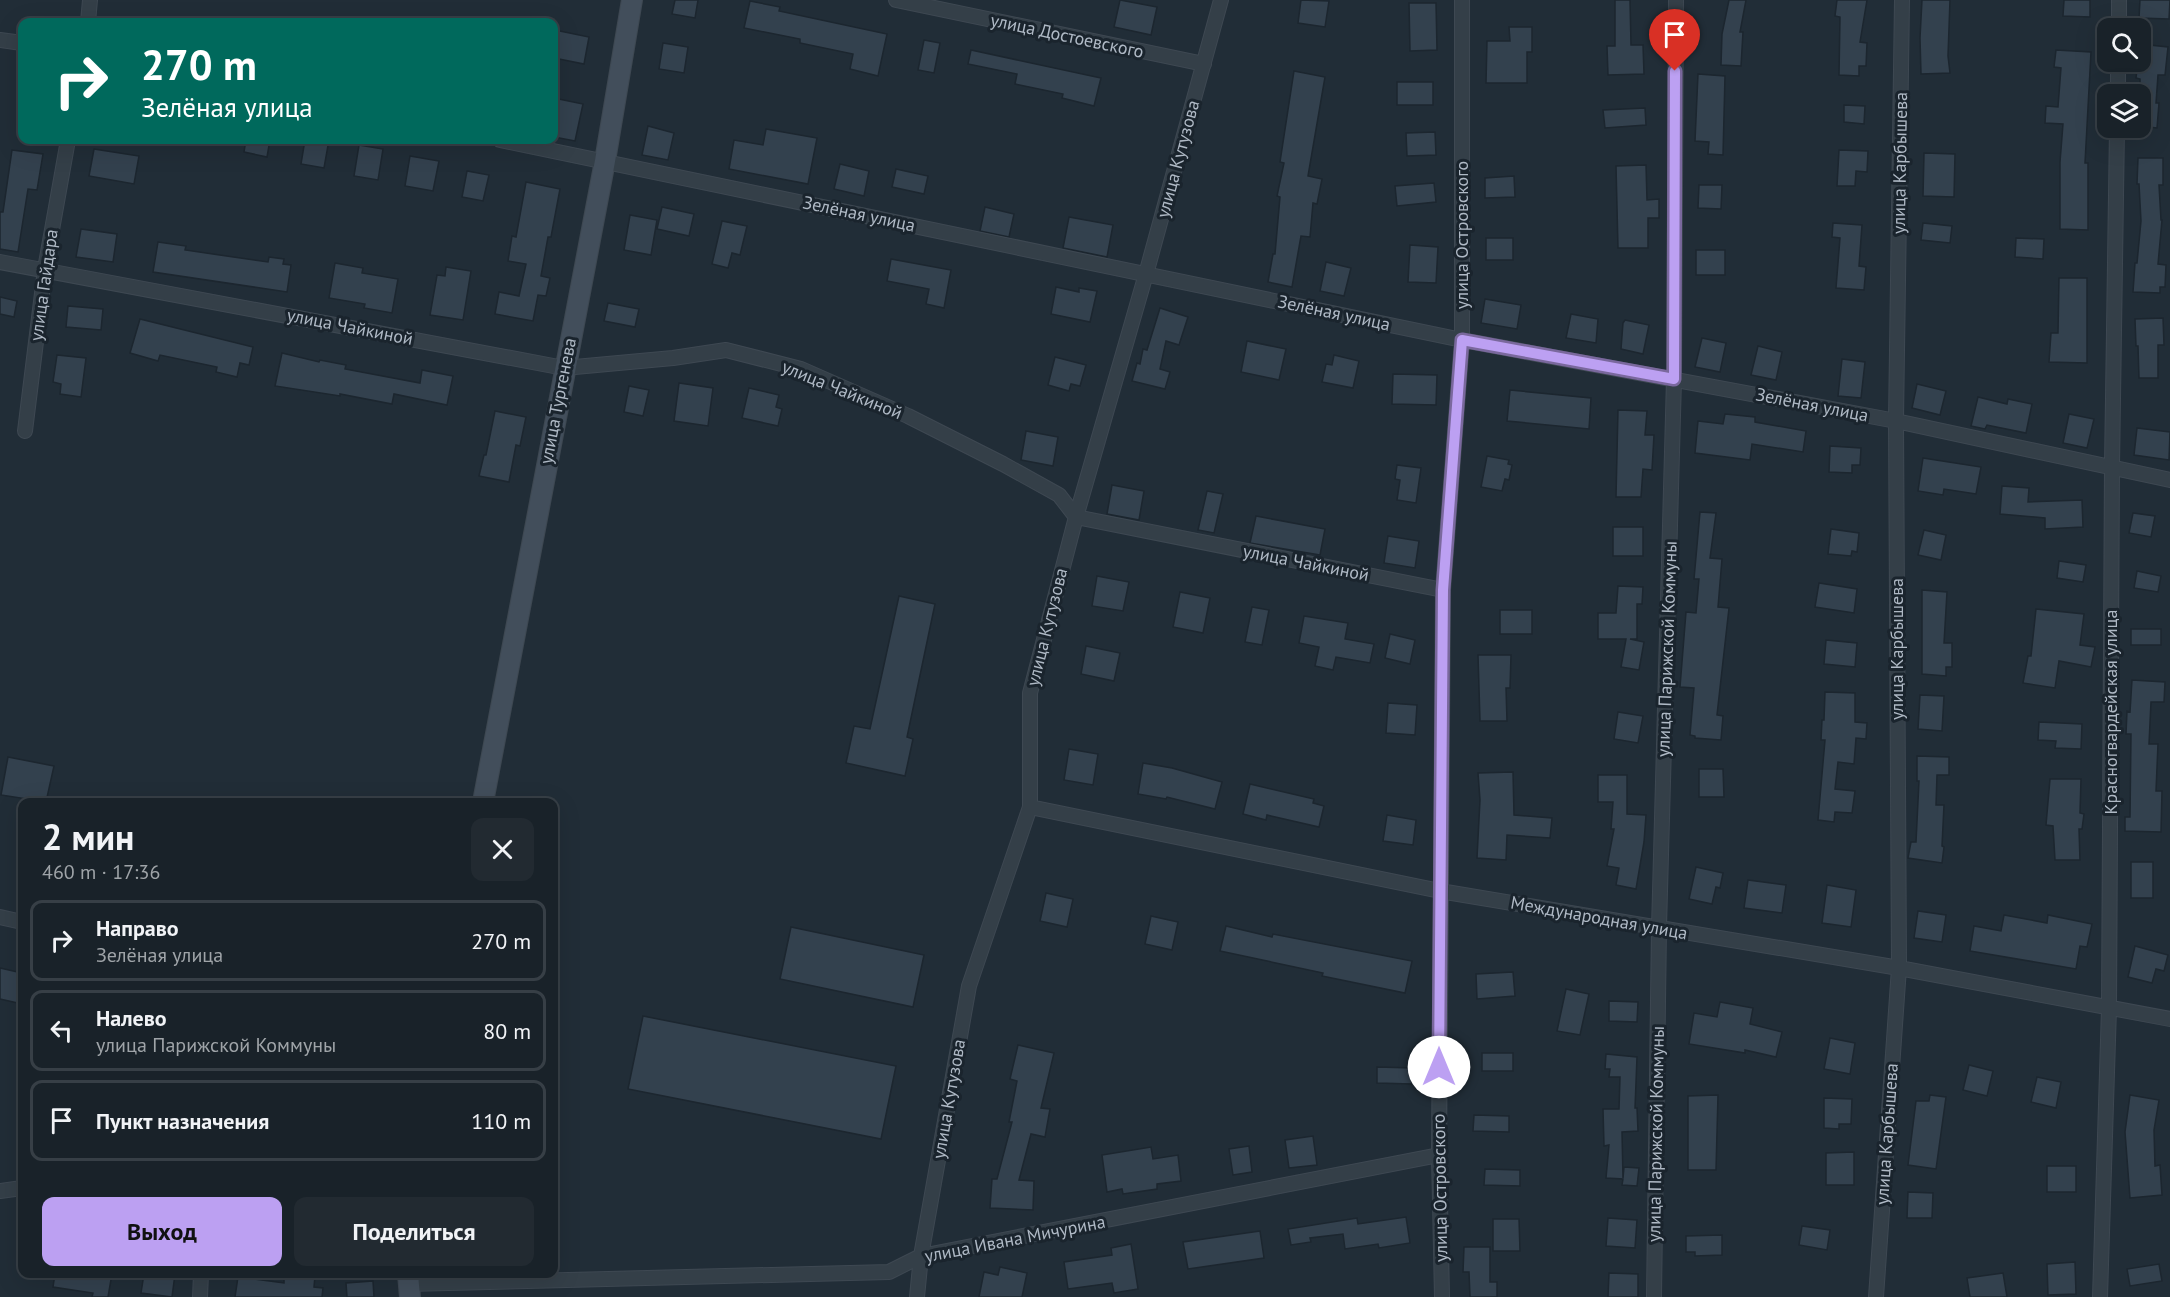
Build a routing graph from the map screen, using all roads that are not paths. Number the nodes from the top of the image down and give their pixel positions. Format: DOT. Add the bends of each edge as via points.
graph roads {
  1 [pos="90,0"];
  2 [pos="632,0"];
  3 [pos="896,0"];
  4 [pos="1221,0"];
  5 [pos="1461,0"];
  6 [pos="1676,0"];
  7 [pos="1902,0"];
  8 [pos="2119,0"];
  9 [pos="88,18"];
  10 [pos="2119,18"];
  11 [pos="0,40"];
  12 [pos="18,42"];
  13 [pos="1203,64"];
  14 [pos="2117,138"];
  15 [pos="67,144"];
  16 [pos="520,144"];
  17 [pos="605,161"];
  18 [pos="0,262"];
  19 [pos="45,269"];
  20 [pos="1146,274"];
  21 [pos="1462,340"];
  22 [pos="564,368"];
  23 [pos="1674,379"];
  24 [pos="1896,421"];
  25 [pos="26,431"];
  26 [pos="2112,466"];
  27 [pos="2170,480"];
  28 [pos="1076,517"];
  29 [pos="1443,590"];
  30 [pos="484,798"];
  31 [pos="1030,807"];
  32 [pos="1440,891"];
  33 [pos="0,917"];
  34 [pos="18,921"];
  35 [pos="1659,928"];
  36 [pos="1899,968"];
  37 [pos="2109,1008"];
  38 [pos="2170,1019"];
  39 [pos="1439,1155"];
  40 [pos="18,1189"];
  41 [pos="0,1191"];
  42 [pos="921,1256"];
  43 [pos="201,1278"];
  44 [pos="409,1285"];
  45 [pos="200,1297"];
  46 [pos="917,1297"];
  47 [pos="1442,1297"];
  48 [pos="1654,1297"];
  49 [pos="1876,1297"];
  50 [pos="2100,1297"];
  1 -- 9 [label="street"];
  2 -- 17 [label="street, улица Тургенева"];
  3 -- 13 [label="street, улица Достоевского"];
  4 -- 13 [label="street, улица Кутузова"];
  5 -- 21 [label="street, улица Островского"];
  6 -- 23 [label="street, улица Парижской Коммуны"];
  7 -- 24 [label="street, улица Карбышева"];
  8 -- 10 [label="street"];
  11 -- 12 [label="street"];
  13 -- 20 [label="street, улица Кутузова"];
  14 -- 26 [label="street, Красногвардейская улица"];
  15 -- 19 [label="street, улица Гайдара"];
  16 -- 17 [label="street, Зелёная улица"];
  17 -- 20 [label="street, Зелёная улица"];
  17 -- 22 [label="street, улица Тургенева"];
  18 -- 19 [label="street, улица Чайкиной"];
  19 -- 22 [label="street, улица Чайкиной"];
  19 -- 25 [label="street, улица Гайдара"];
  20 -- 21 [label="street, Зелёная улица"];
  20 -- 28 [label="street, улица Кутузова"];
  21 -- 23 [label="street, Зелёная улица"];
  21 -- 29 [label="street, улица Островского"];
  22 -- 28 [label="street, улица Чайкиной" via="726,350 801,369 908,416 1003,464 1059,495"];
  22 -- 30 [label="street, улица Тургенева"];
  23 -- 24 [label="street, Зелёная улица"];
  23 -- 35 [label="street, улица Парижской Коммуны"];
  24 -- 26 [label="street, Зелёная улица"];
  24 -- 36 [label="street, улица Карбышева"];
  26 -- 27 [label="street, Зелёная улица"];
  26 -- 37 [label="street, Красногвардейская улица"];
  28 -- 29 [label="street, улица Чайкиной"];
  28 -- 31 [label="street, улица Кутузова" via="1030,693"];
  29 -- 32 [label="street, улица Островского"];
  31 -- 32 [label="street, Международная улица"];
  31 -- 42 [label="street, улица Кутузова" via="969,987"];
  32 -- 35 [label="street, Международная улица"];
  32 -- 39 [label="street, улица Островского"];
  33 -- 34 [label="street"];
  35 -- 36 [label="street, Международная улица"];
  35 -- 48 [label="street, улица Парижской Коммуны"];
  36 -- 37 [label="street, Международная улица"];
  36 -- 49 [label="street, улица Карбышева"];
  37 -- 38 [label="street, Международная улица"];
  37 -- 50 [label="street, Красногвардейская улица"];
  39 -- 42 [label="street, улица Ивана Мичурина"];
  39 -- 47 [label="street, улица Островского"];
  40 -- 41 [label="street"];
  42 -- 44 [label="street, улица Ивана Мичурина" via="889,1272"];
  42 -- 46 [label="street, улица Кутузова"];
  43 -- 45 [label="street"];
}
